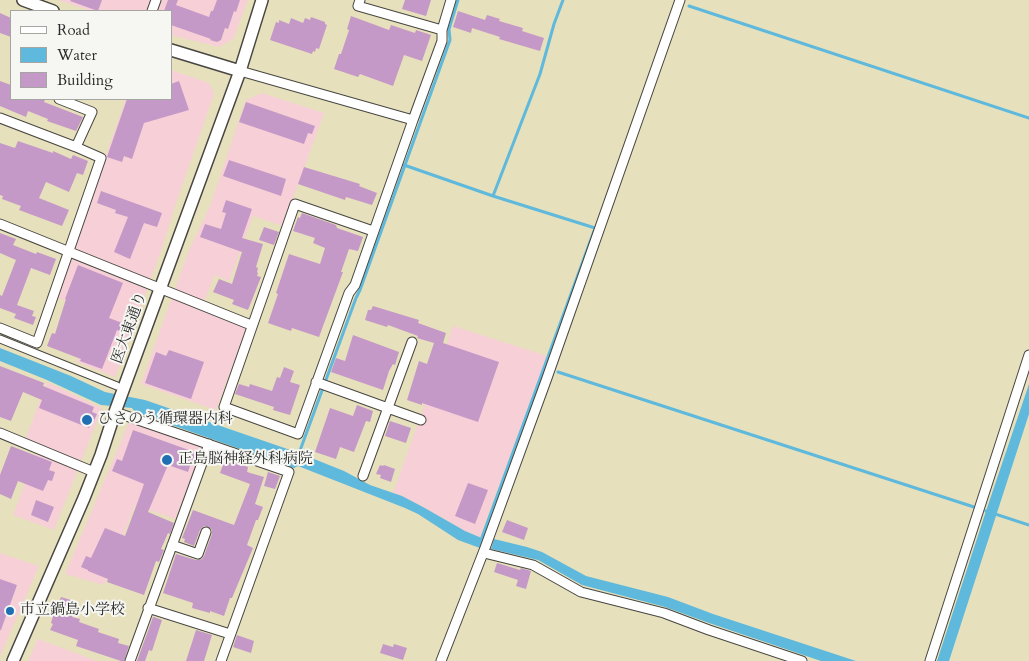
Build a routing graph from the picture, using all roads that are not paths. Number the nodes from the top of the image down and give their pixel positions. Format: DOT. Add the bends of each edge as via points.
graph roads {
  1 [pos="23,0"];
  2 [pos="262,0"];
  3 [pos="360,0"];
  4 [pos="451,0"];
  5 [pos="680,0"];
  6 [pos="50,10"];
  7 [pos="442,30"];
  8 [pos="172,50"];
  9 [pos="240,71"];
  10 [pos="62,100"];
  11 [pos="0,118"];
  12 [pos="413,120"];
  13 [pos="76,147"];
  14 [pos="0,224"];
  15 [pos="373,231"];
  16 [pos="68,251"];
  17 [pos="161,289"];
  18 [pos="252,326"];
  19 [pos="0,328"];
  20 [pos="0,339"];
  21 [pos="412,342"];
  22 [pos="1029,356"];
  23 [pos="321,384"];
  24 [pos="119,389"];
  25 [pos="388,408"];
  26 [pos="116,410"];
  27 [pos="421,420"];
  28 [pos="0,433"];
  29 [pos="210,444"];
  30 [pos="94,472"];
  31 [pos="363,476"];
  32 [pos="206,532"];
  33 [pos="172,545"];
  34 [pos="486,547"];
  35 [pos="148,608"];
  36 [pos="230,634"];
  37 [pos="14,661"];
  38 [pos="130,661"];
  39 [pos="221,661"];
  40 [pos="441,661"];
  41 [pos="802,661"];
  42 [pos="930,661"];
  1 -- 6 [label="street"];
  2 -- 9 [label="street, 医大東通り"];
  3 -- 7 [label="street" via="358,6"];
  4 -- 7 [label="street"];
  5 -- 34 [label="street"];
  7 -- 12 [label="street" via="442,41"];
  8 -- 9 [label="street"];
  9 -- 12 [label="street"];
  9 -- 17 [label="street, 医大東通り"];
  10 -- 13 [label="street" via="92,112"];
  11 -- 13 [label="street"];
  12 -- 15 [label="street"];
  13 -- 16 [label="street" via="101,158"];
  14 -- 16 [label="street"];
  15 -- 18 [label="street" via="295,204"];
  15 -- 23 [label="street" via="355,285 349,293"];
  16 -- 17 [label="street"];
  16 -- 19 [label="street" via="37,343"];
  17 -- 18 [label="street"];
  17 -- 24 [label="street, 医大東通り"];
  18 -- 23 [label="street" via="224,407 298,434"];
  20 -- 24 [label="street"];
  21 -- 25 [label="street"];
  22 -- 42 [label="street"];
  23 -- 25 [label="street"];
  24 -- 26 [label="street, 医大東通り"];
  25 -- 27 [label="street"];
  25 -- 31 [label="street"];
  26 -- 29 [label="street"];
  26 -- 30 [label="street, 医大東通り"];
  28 -- 30 [label="street"];
  29 -- 33 [label="street"];
  29 -- 36 [label="street" via="288,472"];
  30 -- 37 [label="street, 医大東通り"];
  32 -- 33 [label="street" via="198,554"];
  33 -- 35 [label="street"];
  34 -- 40 [label="street"];
  34 -- 41 [label="street" via="533,564 581,592 664,613"];
  35 -- 36 [label="street"];
  35 -- 38 [label="street"];
  36 -- 39 [label="street"];
}
